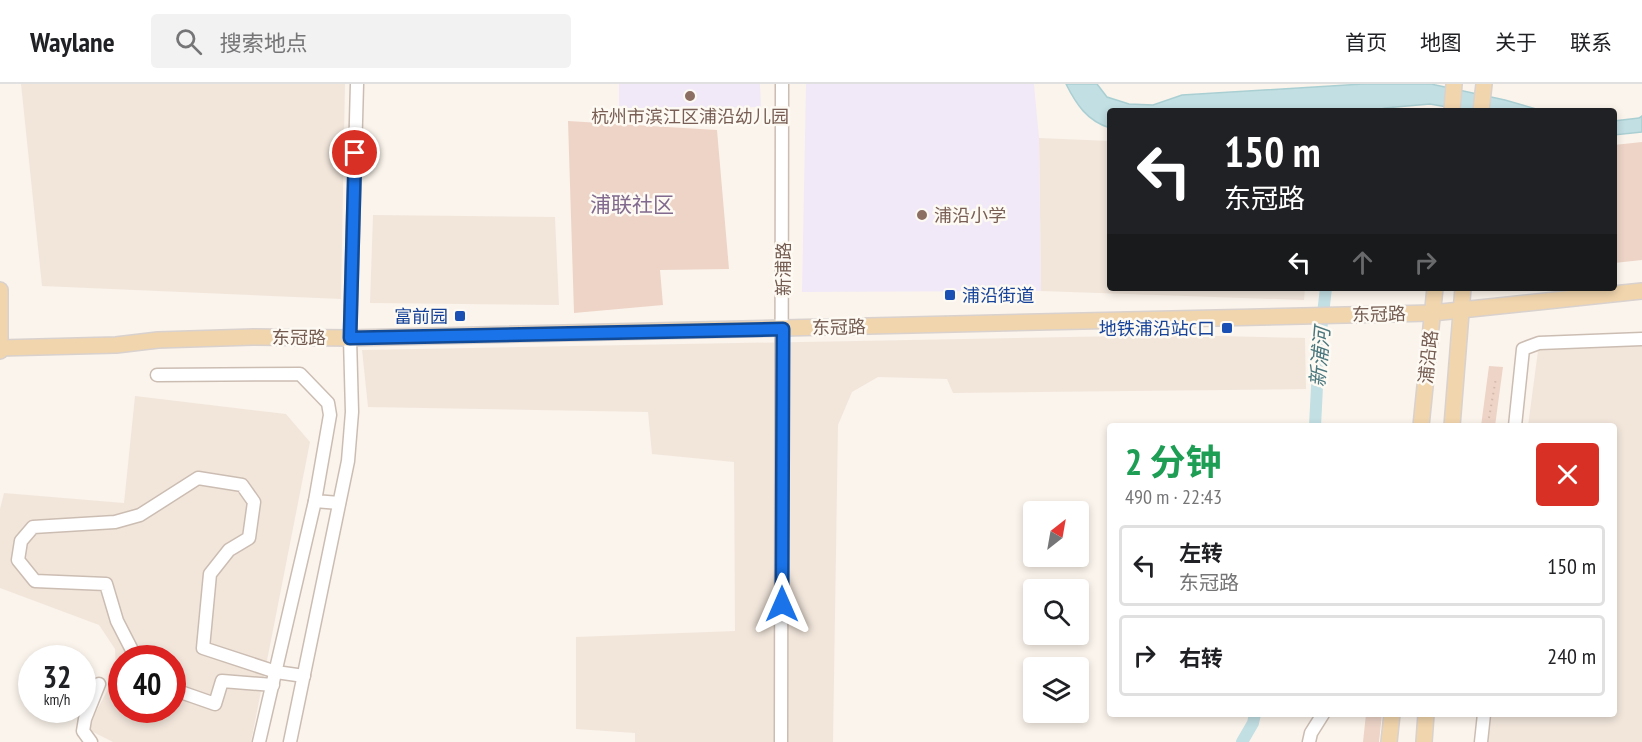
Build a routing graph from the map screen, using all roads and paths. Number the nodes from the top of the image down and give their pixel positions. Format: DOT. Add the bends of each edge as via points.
graph roads {
  1 [pos="357,84"];
  2 [pos="782,84"];
  3 [pos="1455,84"];
  4 [pos="1483,85"];
  5 [pos="1452,108"];
  6 [pos="1481,108"];
  7 [pos="0,290"];
  8 [pos="1435,291"];
  9 [pos="1463,291"];
  10 [pos="1642,291"];
  11 [pos="1462,310"];
  12 [pos="1432,313"];
  13 [pos="783,329"];
  14 [pos="350,338"];
  15 [pos="1642,339"];
  16 [pos="0,349"];
  17 [pos="157,375"];
  18 [pos="1496,378"];
  19 [pos="1489,418"];
  20 [pos="1421,423"];
  21 [pos="1452,423"];
  22 [pos="1515,423"];
  23 [pos="315,501"];
  24 [pos="339,503"];
  25 [pos="129,645"];
  26 [pos="304,676"];
  27 [pos="274,679"];
  28 [pos="99,684"];
  29 [pos="186,694"];
  30 [pos="1321,717"];
  31 [pos="1392,717"];
  32 [pos="1426,717"];
  33 [pos="1484,717"];
  34 [pos="91,742"];
  35 [pos="259,742"];
  36 [pos="291,742"];
  37 [pos="781,742"];
  38 [pos="1310,742"];
  39 [pos="1389,742"];
  40 [pos="1424,742"];
  41 [pos="1481,742"];
  1 -- 14 [label="street"];
  2 -- 13 [label="street, 新浦路"];
  3 -- 5 [label="main road"];
  4 -- 6 [label="main road"];
  7 -- 16 [label="main road"];
  8 -- 12 [label="main road, 浦沿路"];
  9 -- 11 [label="main road"];
  10 -- 11 [label="main road, 东冠路"];
  11 -- 12 [label="main road, 东冠路"];
  11 -- 21 [label="main road"];
  12 -- 13 [label="main road, 东冠路"];
  12 -- 20 [label="main road, 浦沿路"];
  13 -- 14 [label="main road, 东冠路"];
  13 -- 37 [label="street, 新浦路"];
  14 -- 16 [label="main road, 东冠路" via="253,337"];
  14 -- 24 [label="street" via="352,412"];
  15 -- 22 [label="street" via="1539,343 1523,349"];
  17 -- 23 [label="street" via="300,374 328,403 330,415"];
  18 -- 19 [label="path"];
  23 -- 24 [label="street"];
  23 -- 27 [label="street"];
  24 -- 26 [label="street"];
  25 -- 27 [label="street" via="106,584 35,580 18,560 21,541 33,527 115,522 140,515 198,478 242,485 254,501 249,538 229,550 210,574 203,648"];
  26 -- 27 [label="street"];
  26 -- 36 [label="street"];
  27 -- 29 [label="street" via="222,681 215,704"];
  27 -- 35 [label="street"];
  28 -- 34 [label="street" via="83,731"];
  30 -- 38 [label="street"];
  31 -- 39 [label="main road"];
  32 -- 40 [label="main road"];
  33 -- 41 [label="street"];
}
